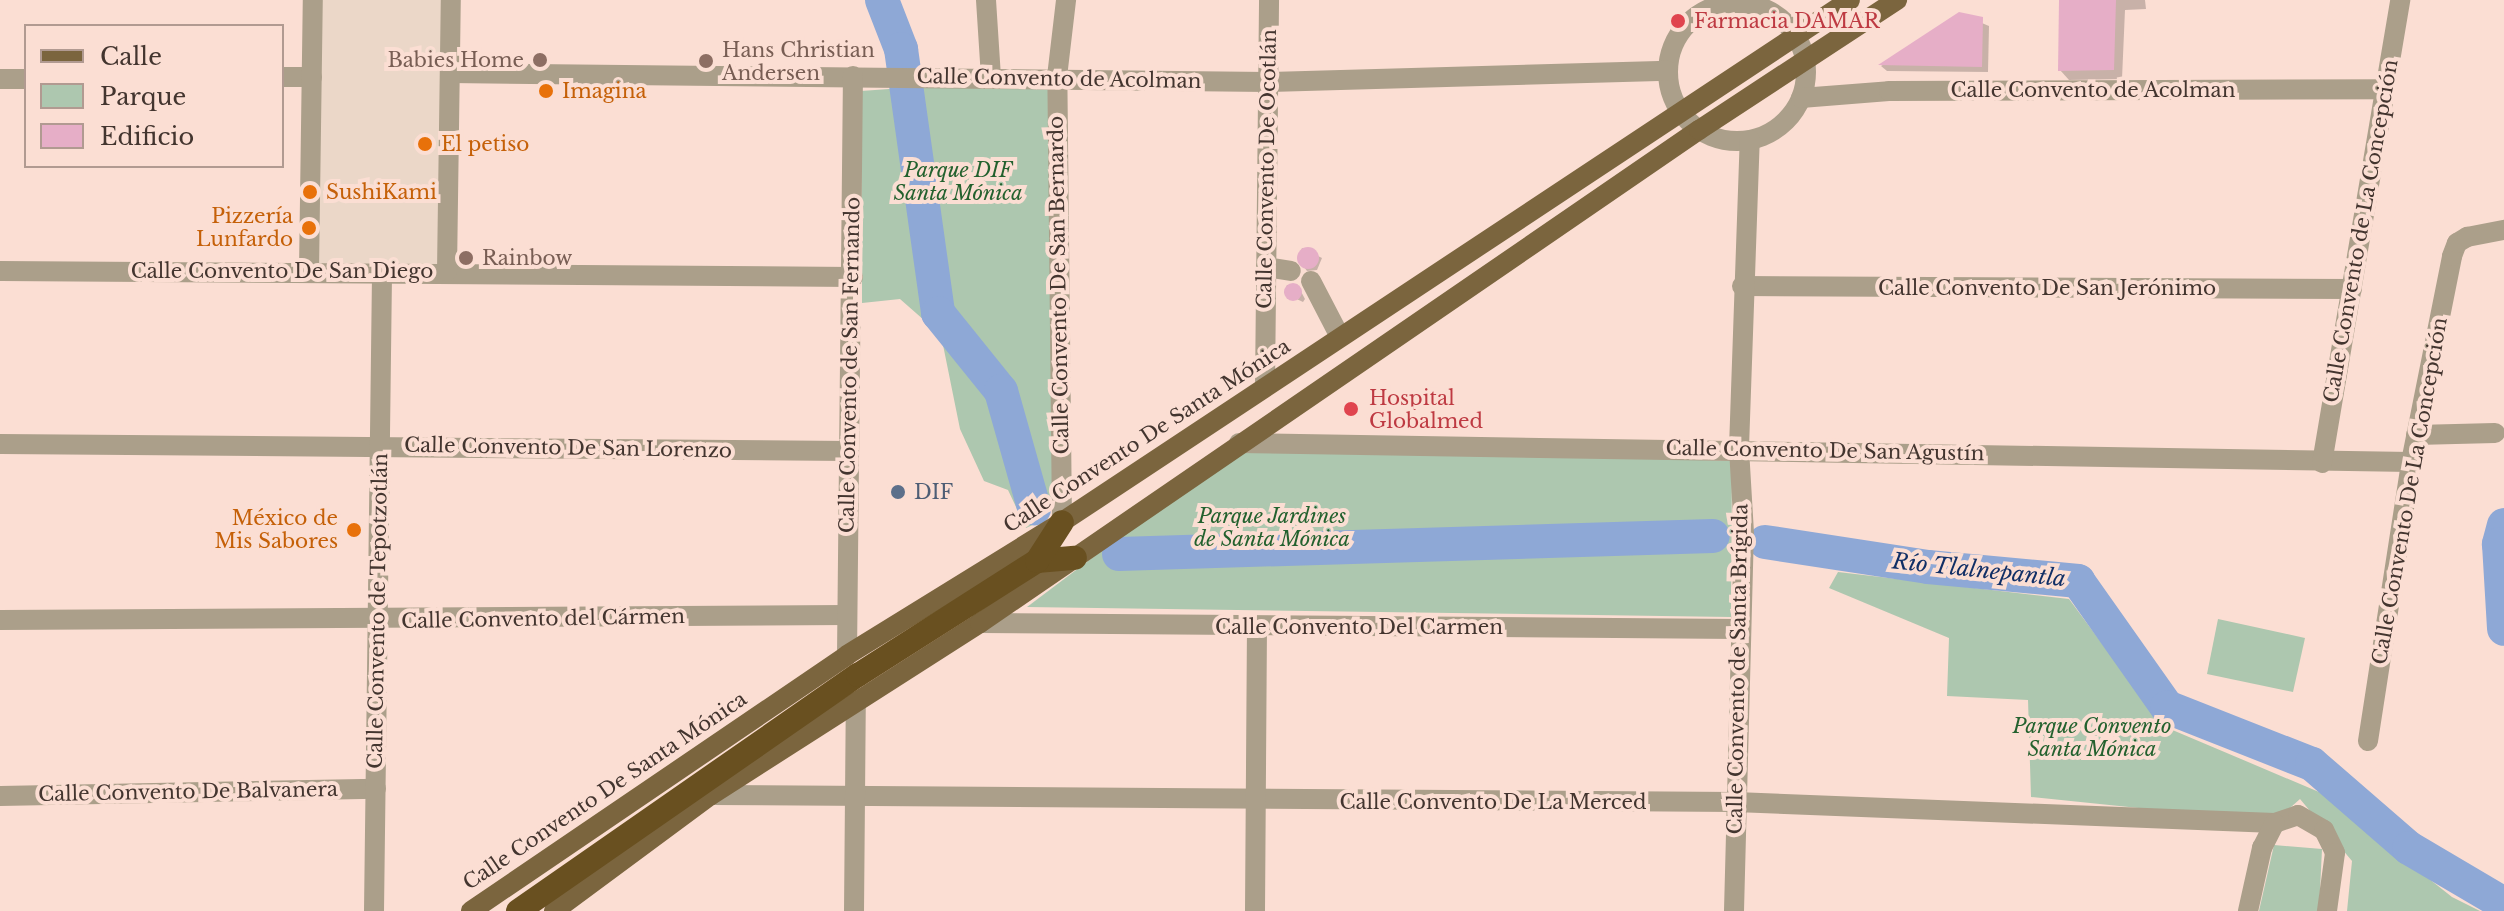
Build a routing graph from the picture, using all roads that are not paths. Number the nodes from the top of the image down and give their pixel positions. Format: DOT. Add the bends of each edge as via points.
graph roads {
  1 [pos="313,0"];
  2 [pos="451,0"];
  3 [pos="986,0"];
  4 [pos="1066,0"];
  5 [pos="1269,0"];
  6 [pos="1850,0"];
  7 [pos="1897,0"];
  8 [pos="2400,0"];
  9 [pos="1740,2"];
  10 [pos="1796,36"];
  11 [pos="1805,61"];
  12 [pos="1668,71"];
  13 [pos="450,73"];
  14 [pos="853,76"];
  15 [pos="284,77"];
  16 [pos="312,77"];
  17 [pos="991,77"];
  18 [pos="1057,77"];
  19 [pos="0,79"];
  20 [pos="24,79"];
  21 [pos="1268,82"];
  22 [pos="2385,89"];
  23 [pos="1801,98"];
  24 [pos="1682,113"];
  25 [pos="1699,130"];
  26 [pos="1750,140"];
  27 [pos="2504,230"];
  28 [pos="1266,267"];
  29 [pos="0,271"];
  30 [pos="309,271"];
  31 [pos="382,271"];
  32 [pos="447,271"];
  33 [pos="1291,271"];
  34 [pos="853,277"];
  35 [pos="1311,281"];
  36 [pos="1742,286"];
  37 [pos="2352,289"];
  38 [pos="1340,337"];
  39 [pos="1265,386"];
  40 [pos="2495,433"];
  41 [pos="2416,435"];
  42 [pos="1239,443"];
  43 [pos="0,444"];
  44 [pos="380,446"];
  45 [pos="1739,448"];
  46 [pos="848,451"];
  47 [pos="2411,462"];
  48 [pos="2322,463"];
  49 [pos="1062,522"];
  50 [pos="1075,558"];
  51 [pos="1037,561"];
  52 [pos="847,615"];
  53 [pos="0,620"];
  54 [pos="378,621"];
  55 [pos="980,623"];
  56 [pos="1257,627"];
  57 [pos="1738,629"];
  58 [pos="852,665"];
  59 [pos="856,702"];
  60 [pos="2368,741"];
  61 [pos="376,789"];
  62 [pos="857,794"];
  63 [pos="711,795"];
  64 [pos="0,796"];
  65 [pos="1255,801"];
  66 [pos="1735,802"];
  67 [pos="2275,823"];
  68 [pos="374,911"];
  69 [pos="471,911"];
  70 [pos="518,911"];
  71 [pos="554,911"];
  72 [pos="854,911"];
  73 [pos="1255,911"];
  74 [pos="1734,911"];
  75 [pos="2248,911"];
  76 [pos="2327,911"];
  1 -- 16 [label="street"];
  2 -- 13 [label="street"];
  3 -- 17 [label="street"];
  4 -- 18 [label="street, Calle Convento De San Bernardo"];
  5 -- 21 [label="street, Calle Convento De Ocotlán"];
  6 -- 10 [label="main road, Calle Convento De Santa Mónica"];
  7 -- 11 [label="main road"];
  8 -- 22 [label="street, Calle Convento de La Concepción"];
  9 -- 10 [label="street" via="1772,12"];
  9 -- 12 [label="street" via="1709,9 1684,28"];
  10 -- 11 [label="street"];
  10 -- 24 [label="main road, Calle Convento De Santa Mónica"];
  11 -- 23 [label="street"];
  11 -- 25 [label="main road"];
  12 -- 21 [label="street, Calle Convento de Acolman"];
  12 -- 24 [label="street"];
  13 -- 14 [label="street, Calle Convento de Acolman"];
  13 -- 32 [label="street"];
  14 -- 17 [label="street, Calle Convento de Acolman"];
  14 -- 34 [label="street, Calle Convento de San Fernando"];
  15 -- 16 [label="street"];
  16 -- 30 [label="street"];
  17 -- 18 [label="street, Calle Convento de Acolman"];
  18 -- 21 [label="street, Calle Convento de Acolman"];
  18 -- 49 [label="street, Calle Convento De San Bernardo"];
  19 -- 20 [label="street"];
  21 -- 28 [label="street, Calle Convento De Ocotlán"];
  22 -- 23 [label="street, Calle Convento de Acolman" via="1889,91"];
  22 -- 37 [label="street, Calle Convento de La Concepción"];
  23 -- 26 [label="street" via="1779,127"];
  24 -- 25 [label="street"];
  24 -- 38 [label="main road, Calle Convento De Santa Mónica"];
  25 -- 26 [label="street" via="1726,141"];
  25 -- 42 [label="main road"];
  26 -- 36 [label="street, Calle Convento de Santa Brígida"];
  27 -- 41 [label="street, Calle Convento De La Concepción" via="2457,243"];
  28 -- 33 [label="street"];
  28 -- 39 [label="street, Calle Convento De Ocotlán"];
  29 -- 30 [label="street, Calle Convento De San Diego"];
  30 -- 31 [label="street, Calle Convento De San Diego"];
  31 -- 32 [label="street, Calle Convento De San Diego"];
  31 -- 44 [label="street, Calle Convento de Tepotzotlán"];
  32 -- 34 [label="street, Calle Convento De San Diego"];
  34 -- 46 [label="street, Calle Convento de San Fernando"];
  35 -- 38 [label="street"];
  36 -- 37 [label="street, Calle Convento De San Jerónimo"];
  36 -- 45 [label="street, Calle Convento de Santa Brígida"];
  37 -- 48 [label="street, Calle Convento de La Concepción"];
  38 -- 39 [label="main road, Calle Convento De Santa Mónica"];
  39 -- 49 [label="main road, Calle Convento De Santa Mónica"];
  40 -- 41 [label="street"];
  41 -- 47 [label="street, Calle Convento De La Concepción"];
  42 -- 45 [label="street, Calle Convento De San Agustín"];
  42 -- 50 [label="main road"];
  43 -- 44 [label="street, Calle Convento De San Lorenzo"];
  44 -- 46 [label="street, Calle Convento De San Lorenzo"];
  44 -- 54 [label="street, Calle Convento de Tepotzotlán"];
  45 -- 48 [label="street, Calle Convento De San Agustín"];
  45 -- 57 [label="street, Calle Convento de Santa Brígida" via="1743,540"];
  46 -- 52 [label="street, Calle Convento de San Fernando"];
  47 -- 48 [label="street, Calle Convento De San Agustín"];
  47 -- 60 [label="street, Calle Convento De La Concepción"];
  49 -- 51 [label="highway"];
  49 -- 58 [label="main road, Calle Convento De Santa Mónica"];
  50 -- 51 [label="highway"];
  50 -- 55 [label="main road"];
  51 -- 58 [label="highway"];
  52 -- 54 [label="street, Calle Convento del Cármen"];
  52 -- 58 [label="street, Calle Convento de San Fernando"];
  53 -- 54 [label="street, Calle Convento del Cármen"];
  54 -- 61 [label="street, Calle Convento de Tepotzotlán"];
  55 -- 56 [label="street, Calle Convento Del Carmen"];
  55 -- 59 [label="main road"];
  56 -- 57 [label="street, Calle Convento Del Carmen"];
  56 -- 65 [label="street"];
  57 -- 66 [label="street, Calle Convento de Santa Brígida"];
  58 -- 69 [label="main road, Calle Convento De Santa Mónica"];
  58 -- 70 [label="highway"];
  59 -- 62 [label="street"];
  59 -- 63 [label="main road"];
  61 -- 64 [label="street, Calle Convento De Balvanera"];
  61 -- 68 [label="street, Calle Convento de Tepotzotlán"];
  62 -- 63 [label="street, Calle Convento De La Merced"];
  62 -- 65 [label="street, Calle Convento De La Merced"];
  62 -- 72 [label="street"];
  63 -- 71 [label="main road"];
  65 -- 66 [label="street, Calle Convento De La Merced"];
  65 -- 73 [label="street"];
  66 -- 67 [label="street, Calle Convento De La Merced"];
  66 -- 74 [label="street, Calle Convento de Santa Brígida"];
  67 -- 75 [label="street" via="2262,848"];
  67 -- 76 [label="street" via="2298,815 2324,830 2335,853"];
}
